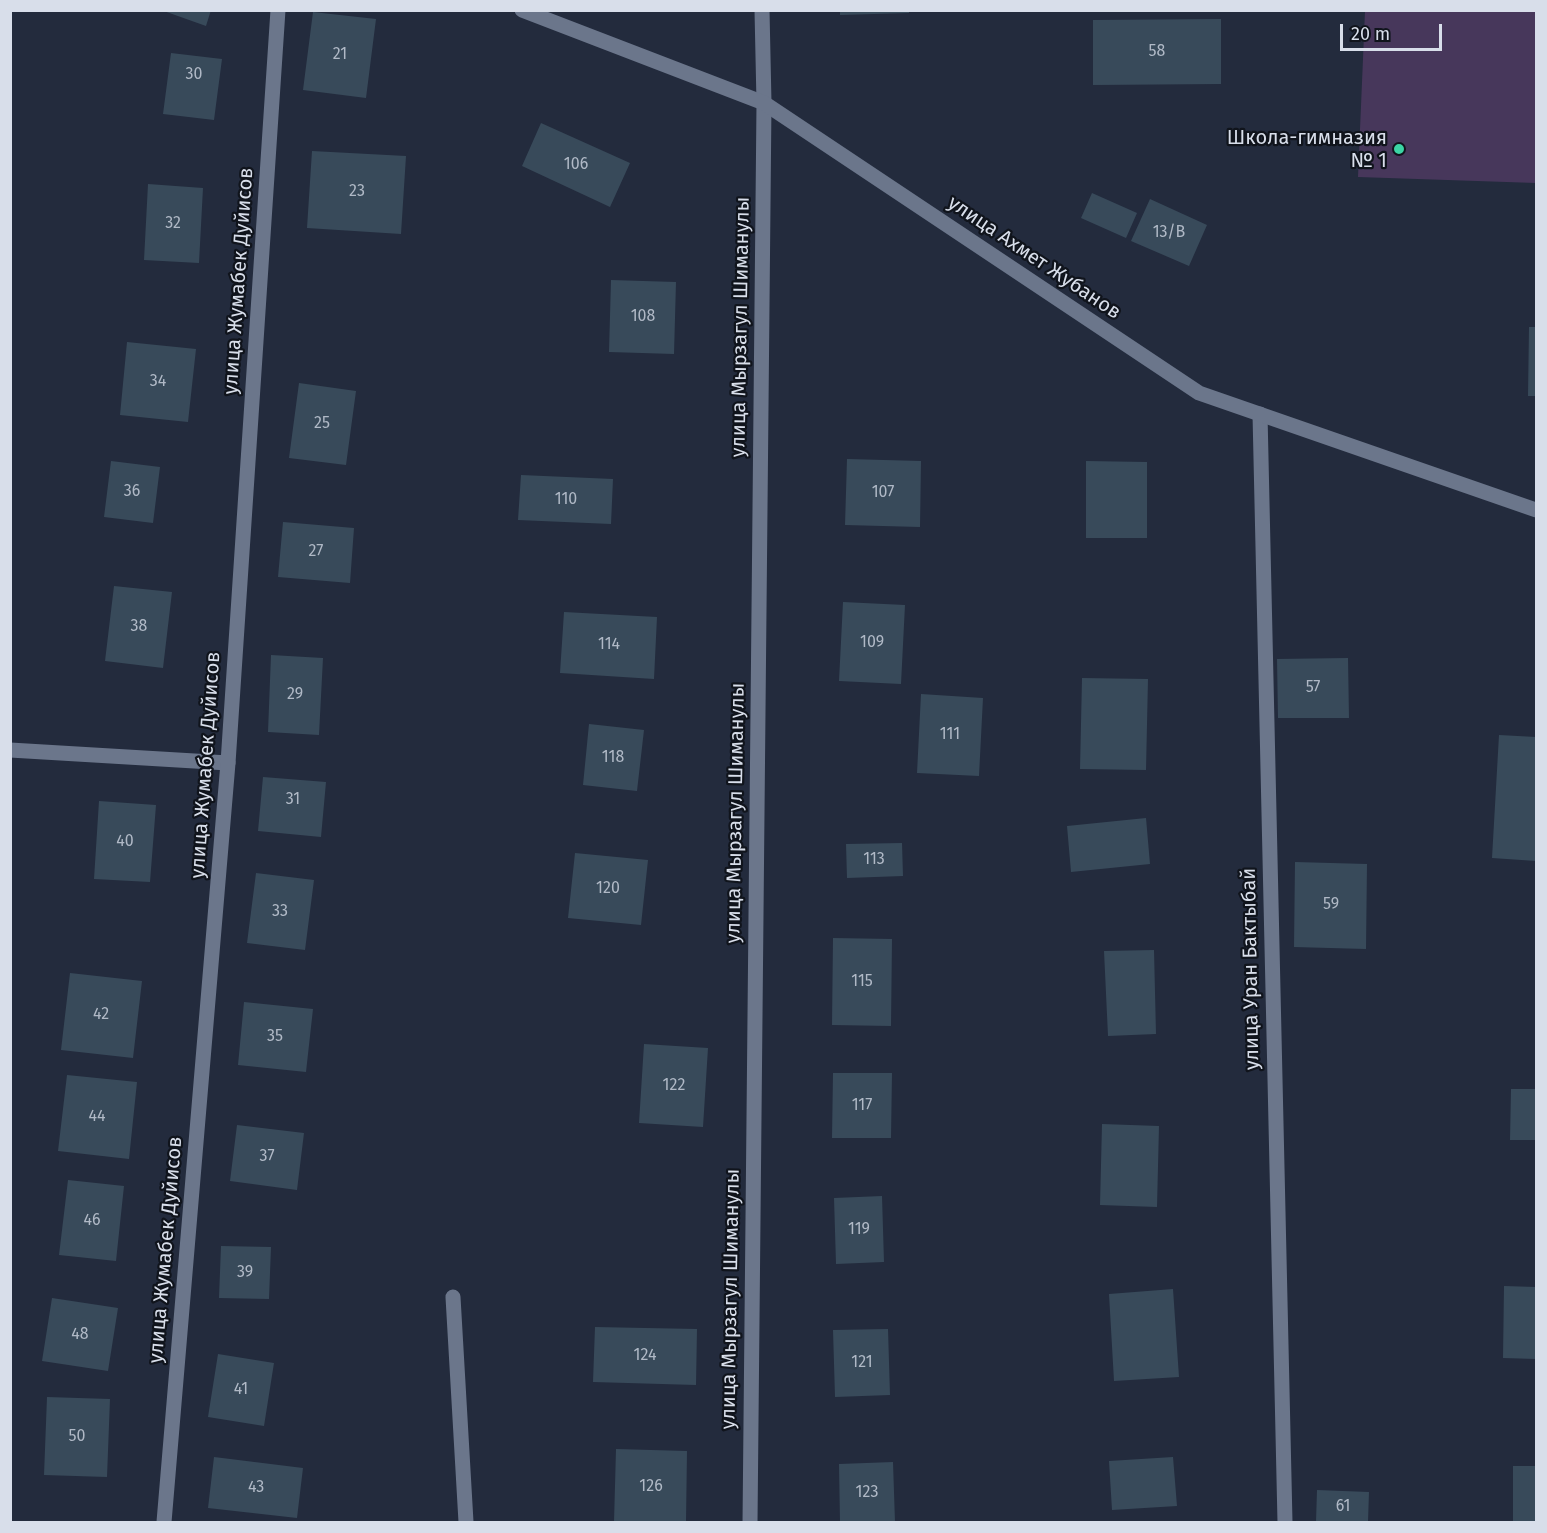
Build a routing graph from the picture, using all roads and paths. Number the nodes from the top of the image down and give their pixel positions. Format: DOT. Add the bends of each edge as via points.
graph roads {
  1 [pos="278,10"];
  2 [pos="522,10"];
  3 [pos="762,10"];
  4 [pos="764,103"];
  5 [pos="1260,414"];
  6 [pos="1536,510"];
  7 [pos="10,750"];
  8 [pos="228,763"];
  9 [pos="453,1297"];
  10 [pos="164,1522"];
  11 [pos="466,1522"];
  12 [pos="750,1522"];
  13 [pos="1285,1522"];
  1 -- 8 [label="street, улица Жумабек Дуйисов"];
  2 -- 4 [label="street, улица Ахмет Жубанов"];
  3 -- 4 [label="street, улица Мырзагул Шиманулы"];
  4 -- 5 [label="street, улица Ахмет Жубанов" via="1199,393"];
  4 -- 12 [label="street, улица Мырзагул Шиманулы"];
  5 -- 6 [label="street, улица Ахмет Жубанов"];
  5 -- 13 [label="street, улица Уран Бактыбай"];
  7 -- 8 [label="street"];
  8 -- 10 [label="street, улица Жумабек Дуйисов"];
  9 -- 11 [label="street"];
}
